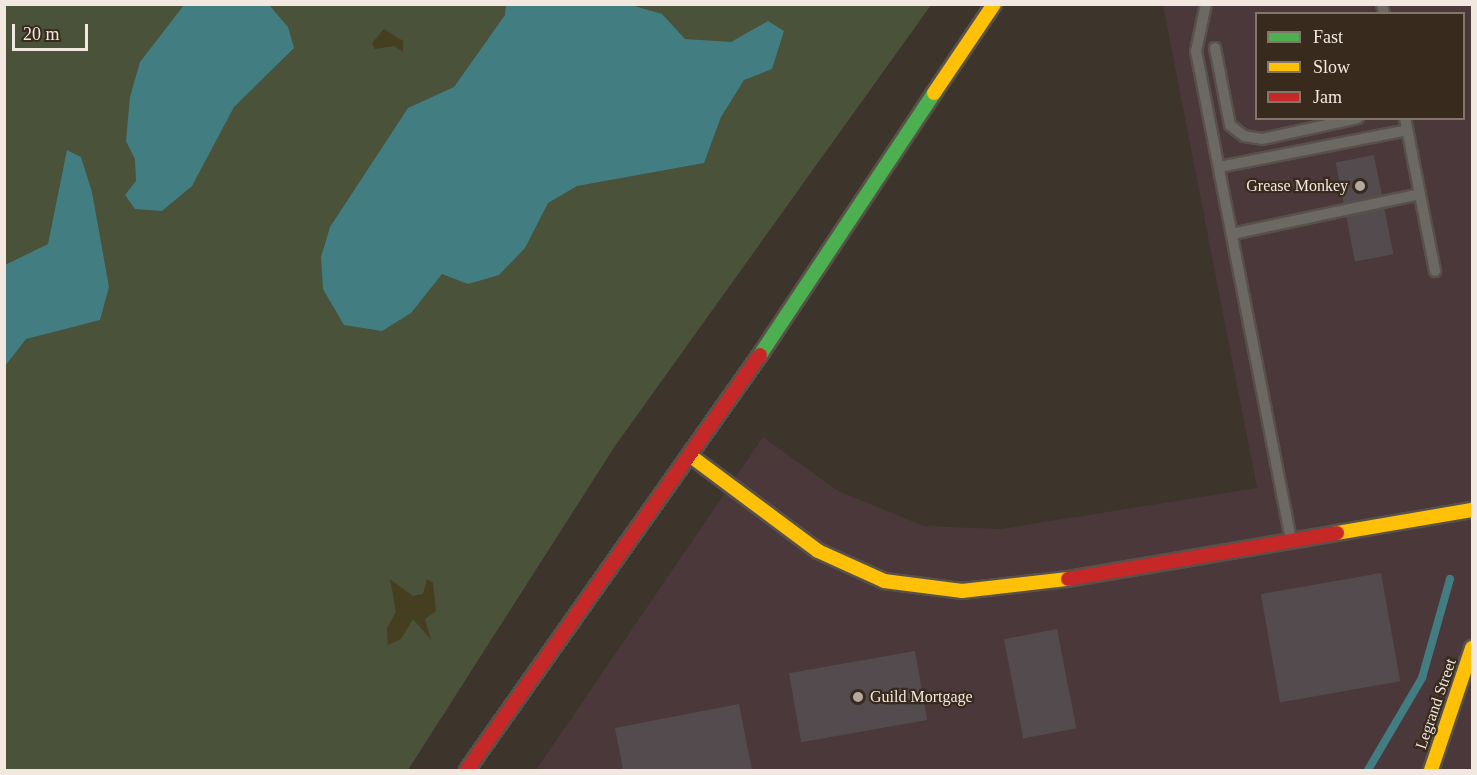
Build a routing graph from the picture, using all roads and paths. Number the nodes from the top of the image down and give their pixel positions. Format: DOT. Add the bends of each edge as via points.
graph roads {
  1 [pos="994,4"];
  2 [pos="1206,4"];
  3 [pos="1215,48"];
  4 [pos="1349,120"];
  5 [pos="1405,120"];
  6 [pos="1407,130"];
  7 [pos="1219,167"];
  8 [pos="1420,194"];
  9 [pos="1232,234"];
  10 [pos="1435,271"];
  11 [pos="692,457"];
  12 [pos="1473,510"];
  13 [pos="1291,541"];
  14 [pos="1473,648"];
  15 [pos="467,771"];
  16 [pos="1431,771"];
  1 -- 11 [label="main road"];
  2 -- 7 [label="lane" via="1196,51"];
  3 -- 4 [label="lane" via="1230,125 1244,136 1262,139"];
  5 -- 6 [label="lane"];
  6 -- 7 [label="lane"];
  6 -- 8 [label="lane"];
  7 -- 9 [label="lane"];
  8 -- 9 [label="lane"];
  8 -- 10 [label="lane"];
  9 -- 13 [label="lane"];
  11 -- 13 [label="main road" via="735,494 818,551 884,581 962,591 1091,576"];
  11 -- 15 [label="main road"];
  12 -- 13 [label="main road"];
  14 -- 16 [label="main road, Legrand Street"];
}
